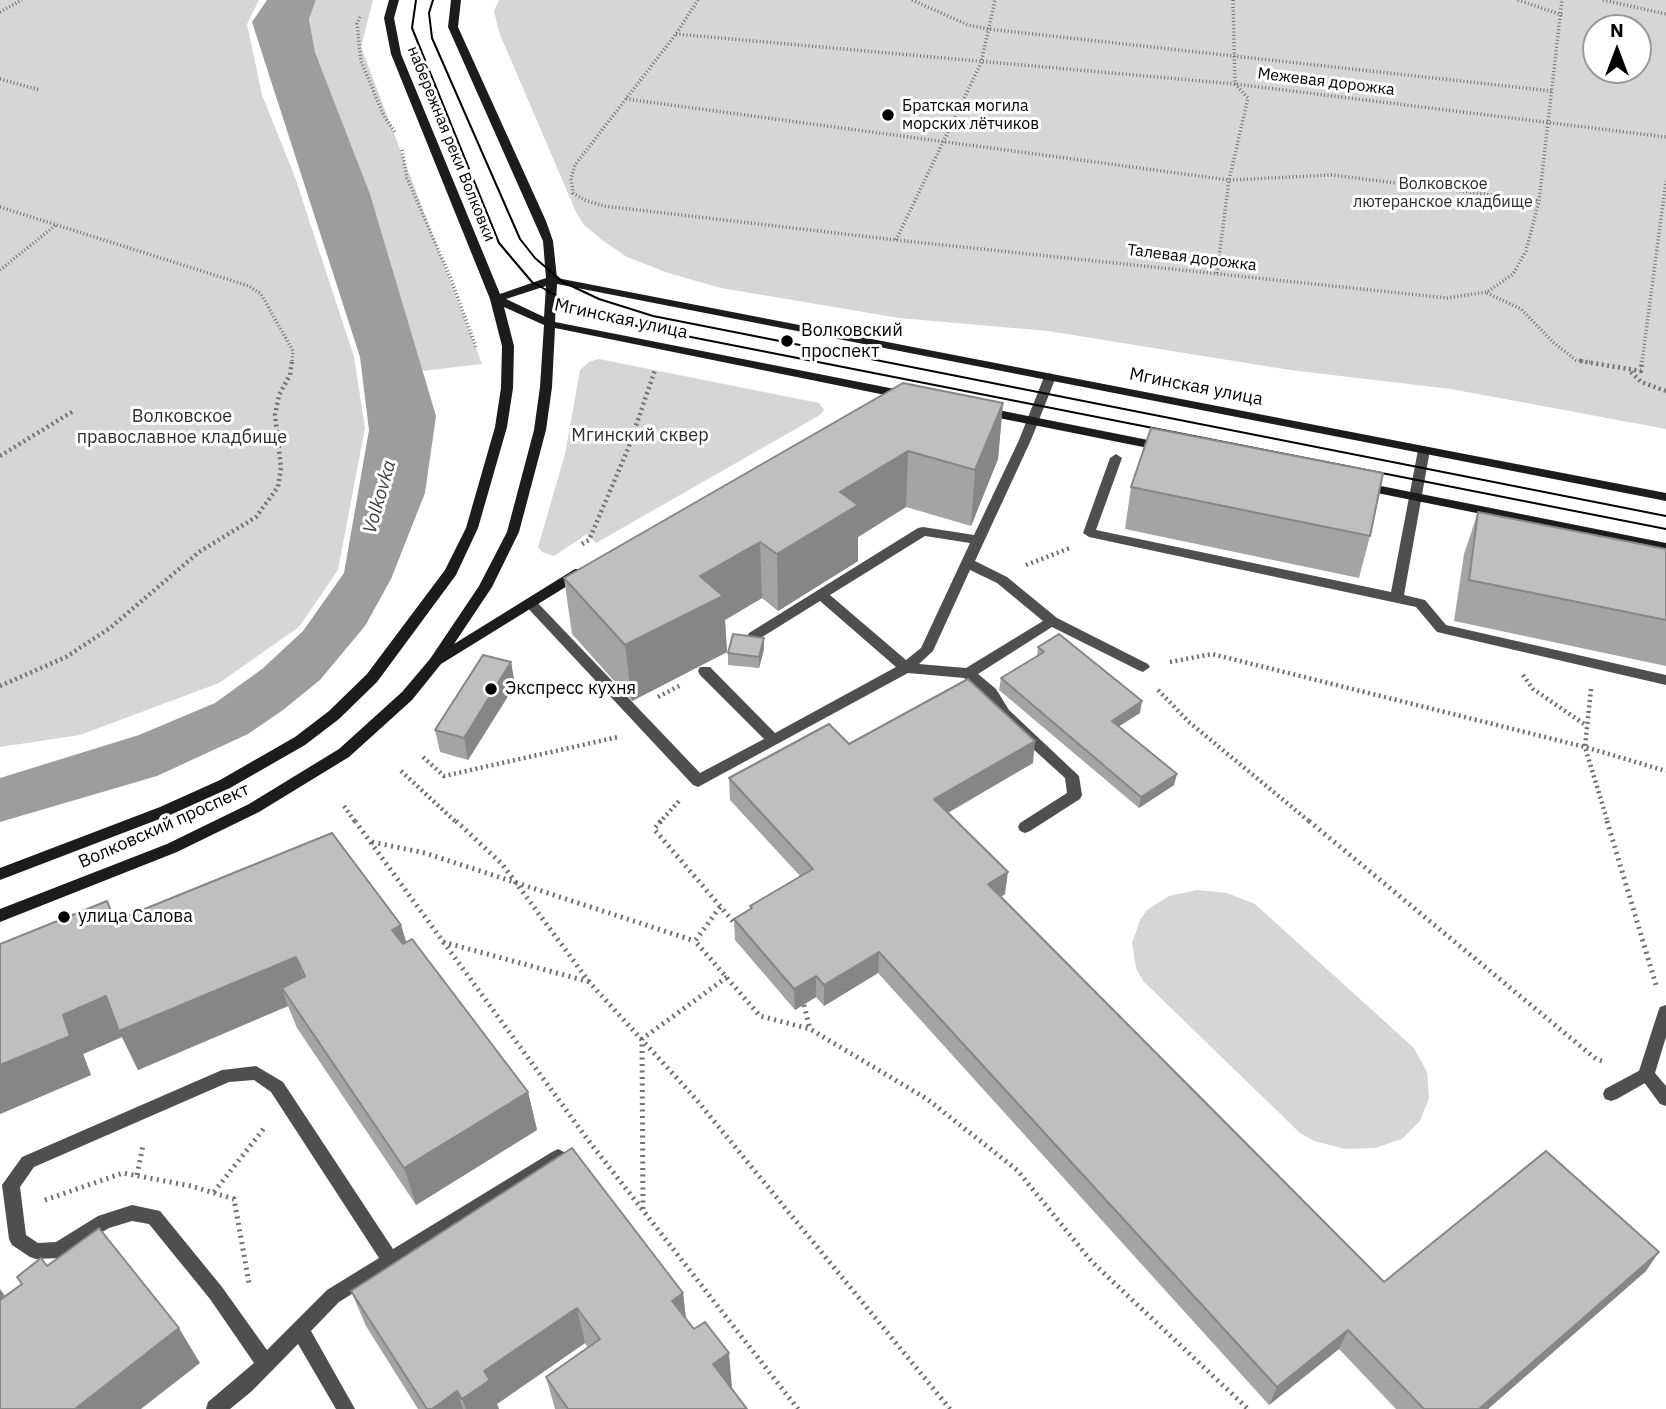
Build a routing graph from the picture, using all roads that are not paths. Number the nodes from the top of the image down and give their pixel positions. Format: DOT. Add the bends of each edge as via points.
graph roads {
  1 [pos="394,0"];
  2 [pos="456,0"];
  3 [pos="552,280"];
  4 [pos="496,299"];
  5 [pos="550,324"];
  6 [pos="1050,377"];
  7 [pos="890,392"];
  8 [pos="916,397"];
  9 [pos="870,404"];
  10 [pos="968,407"];
  11 [pos="1032,420"];
  12 [pos="1180,450"];
  13 [pos="1424,450"];
  14 [pos="1116,458"];
  15 [pos="1351,484"];
  16 [pos="1415,497"];
  17 [pos="1666,497"];
  18 [pos="980,540"];
  19 [pos="1666,547"];
  20 [pos="597,562"];
  21 [pos="969,564"];
  22 [pos="821,595"];
  23 [pos="1397,598"];
  24 [pos="530,603"];
  25 [pos="1052,621"];
  26 [pos="754,636"];
  27 [pos="435,662"];
  28 [pos="1143,667"];
  29 [pos="906,668"];
  30 [pos="705,671"];
  31 [pos="968,673"];
  32 [pos="1666,680"];
  33 [pos="774,740"];
  34 [pos="1025,827"];
  35 [pos="0,874"];
  36 [pos="0,916"];
  37 [pos="1665,1013"];
  38 [pos="1646,1074"];
  39 [pos="1611,1094"];
  40 [pos="1666,1099"];
  41 [pos="558,1157"];
  42 [pos="391,1261"];
  43 [pos="300,1330"];
  44 [pos="266,1364"];
  45 [pos="215,1409"];
  46 [pos="346,1409"];
  1 -- 4 [label="street, набережная реки Волковки" via="389,18 396,54"];
  2 -- 3 [label="street" via="453,27 541,221"];
  3 -- 4 [label="street, Мгинская улица"];
  3 -- 5 [label="street, Волковский проспект"];
  3 -- 6 [label="street, Мгинская улица"];
  4 -- 5 [label="street, Мгинская улица"];
  4 -- 35 [label="street, Волковский проспект" via="508,346 508,388 472,528 451,572 372,678 300,741 225,784"];
  5 -- 7 [label="street, Мгинская улица"];
  5 -- 27 [label="street, Волковский проспект" via="540,430 513,532 485,587"];
  6 -- 11 [label="street"];
  6 -- 13 [label="street, Мгинская улица"];
  7 -- 8 [label="street, Мгинская улица"];
  7 -- 9 [label="street"];
  10 -- 11 [label="street"];
  11 -- 12 [label="street"];
  11 -- 18 [label="street"];
  13 -- 16 [label="street"];
  13 -- 17 [label="street, Мгинская улица"];
  14 -- 23 [label="street" via="1088,533"];
  15 -- 16 [label="street"];
  16 -- 19 [label="street"];
  16 -- 23 [label="street"];
  18 -- 21 [label="street"];
  18 -- 22 [label="street" via="923,531"];
  20 -- 24 [label="street"];
  21 -- 25 [label="street" via="995,576"];
  21 -- 29 [label="street" via="926,652"];
  22 -- 26 [label="street"];
  22 -- 29 [label="street"];
  23 -- 32 [label="street" via="1420,603 1442,629"];
  24 -- 27 [label="street"];
  24 -- 33 [label="street" via="698,781"];
  25 -- 28 [label="street"];
  25 -- 31 [label="street"];
  27 -- 36 [label="street, Волковский проспект" via="374,729 306,779 172,848"];
  29 -- 31 [label="street"];
  29 -- 33 [label="street"];
  30 -- 33 [label="street"];
  31 -- 34 [label="street" via="1004,714 1072,776 1075,795"];
  37 -- 38 [label="street"];
  38 -- 39 [label="street"];
  38 -- 40 [label="street"];
  41 -- 42 [label="street"];
  42 -- 43 [label="street" via="333,1296"];
  42 -- 44 [label="street" via="276,1087 256,1073 228,1075 28,1162 11,1185 18,1239 36,1251 59,1250 104,1222 132,1213 154,1217"];
  43 -- 44 [label="street"];
  43 -- 46 [label="street"];
  44 -- 45 [label="street"];
}
